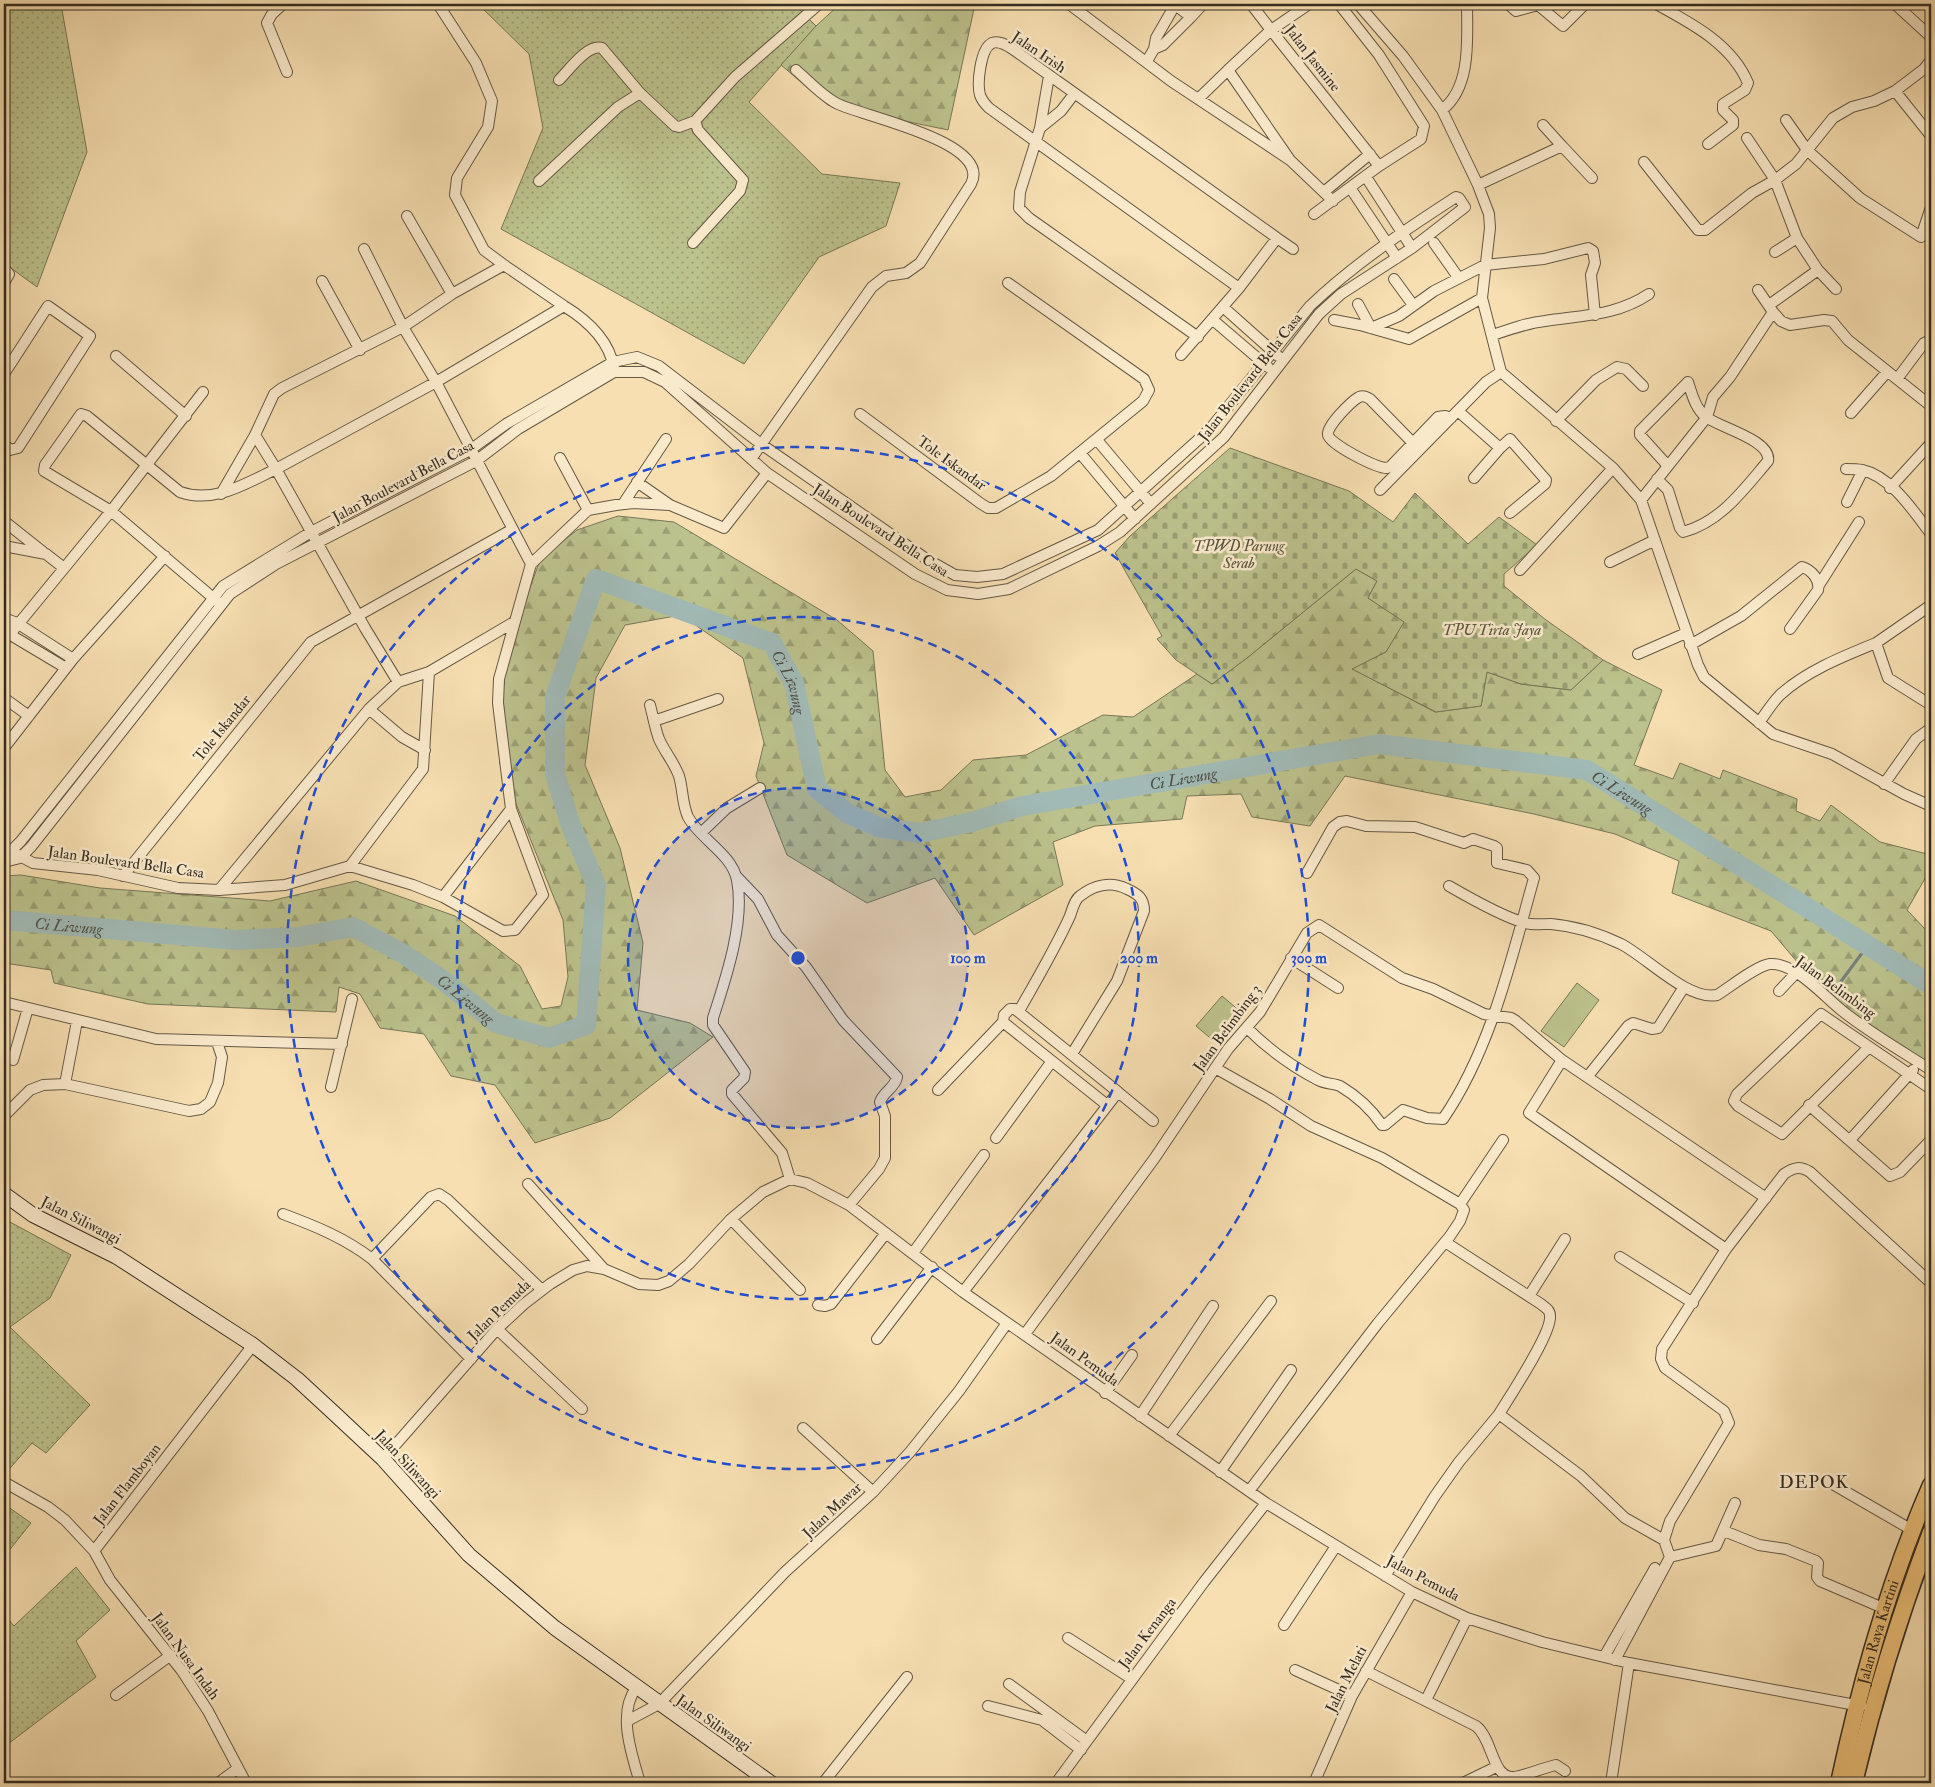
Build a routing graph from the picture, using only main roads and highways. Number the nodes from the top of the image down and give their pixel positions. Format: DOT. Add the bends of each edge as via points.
graph roads {
  1 [pos="4,1194"];
  2 [pos="1931,1485"];
  3 [pos="1931,1532"];
  4 [pos="1864,1707"];
  5 [pos="771,1783"];
  6 [pos="1839,1783"];
  7 [pos="1854,1783"];
  1 -- 5 [label="main road, Jalan Siliwangi" via="33,1215 117,1257 253,1345 297,1379 383,1460 475,1560 554,1628"];
  2 -- 4 [label="main road, Jalan Raya Kartini" via="1883,1608"];
  3 -- 4 [label="main road, Jalan Raya Kartini"];
  4 -- 6 [label="main road, Jalan Raya Kartini"];
  4 -- 7 [label="main road, Jalan Raya Kartini"];
}
